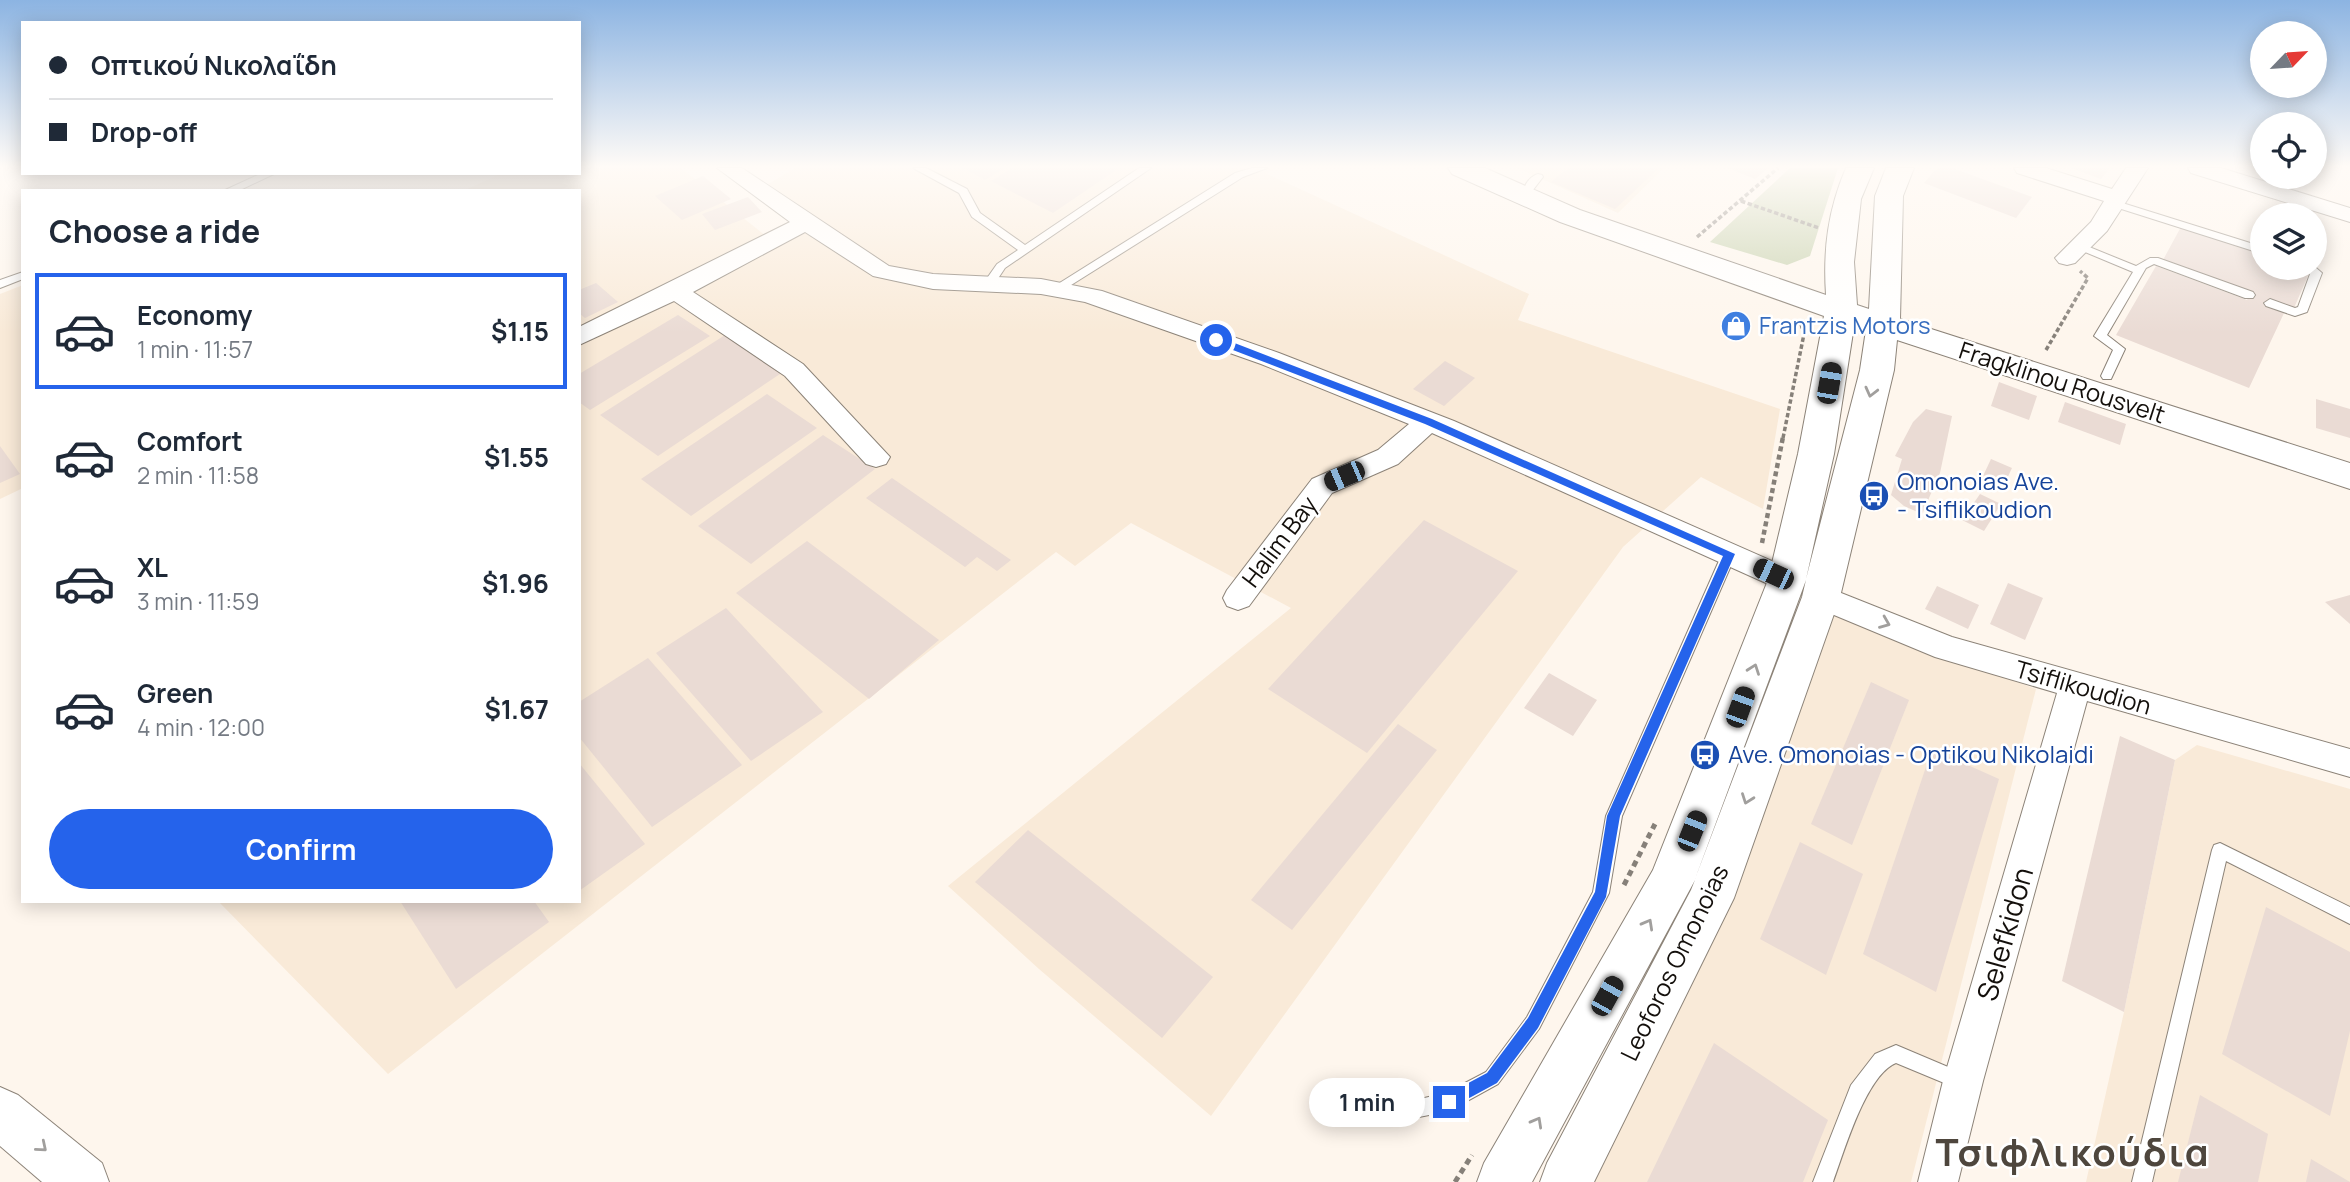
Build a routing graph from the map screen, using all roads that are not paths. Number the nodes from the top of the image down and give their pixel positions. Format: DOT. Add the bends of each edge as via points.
graph roads {
  1 [pos="805,223"];
  2 [pos="987,223"];
  3 [pos="1065,223"];
  4 [pos="1162,223"];
  5 [pos="1592,223"];
  6 [pos="1621,223"];
  7 [pos="1844,223"];
  8 [pos="1888,223"];
  9 [pos="2101,223"];
  10 [pos="2180,223"];
  11 [pos="2250,247"];
  12 [pos="1025,250"];
  13 [pos="2072,251"];
  14 [pos="2139,271"];
  15 [pos="21,276"];
  16 [pos="2313,280"];
  17 [pos="0,284"];
  18 [pos="989,284"];
  19 [pos="1056,289"];
  20 [pos="675,292"];
  21 [pos="2249,295"];
  22 [pos="1841,303"];
  23 [pos="2270,303"];
  24 [pos="1884,317"];
  25 [pos="581,336"];
  26 [pos="2107,376"];
  27 [pos="1428,422"];
  28 [pos="2350,452"];
  29 [pos="876,457"];
  30 [pos="2350,476"];
  31 [pos="1729,554"];
  32 [pos="1789,582"];
  33 [pos="1238,598"];
  34 [pos="2075,687"];
  35 [pos="2350,762"];
  36 [pos="2350,916"];
  37 [pos="1963,1082"];
  38 [pos="1414,1109"];
  39 [pos="0,1113"];
  40 [pos="83,1182"];
  41 [pos="1503,1182"];
  42 [pos="1566,1182"];
  43 [pos="1823,1182"];
  44 [pos="1938,1182"];
  45 [pos="2142,1182"];
  1 -- 18 [label="street, Tsiflikoudion" via="879,270 919,279"];
  1 -- 20 [label="street"];
  2 -- 12 [label="lane"];
  3 -- 12 [label="lane"];
  4 -- 19 [label="lane"];
  5 -- 22 [label="main road, Fragklinou Rousvelt"];
  6 -- 22 [label="main road, Fragklinou Rousvelt"];
  7 -- 22 [label="main road, Leoforos Omonoias" via="1839,262"];
  8 -- 24 [label="main road, Leoforos Omonoias"];
  9 -- 13 [label="street"];
  10 -- 11 [label="lane"];
  12 -- 18 [label="lane" via="1001,266"];
  13 -- 14 [label="lane"];
  14 -- 21 [label="lane" via="2154,260"];
  14 -- 26 [label="lane" via="2100,336 2119,349"];
  15 -- 17 [label="lane"];
  16 -- 23 [label="lane" via="2302,309 2295,312"];
  18 -- 19 [label="street, Tsiflikoudion"];
  19 -- 27 [label="street, Tsiflikoudion" via="1088,295 1216,340"];
  20 -- 25 [label="street"];
  20 -- 29 [label="street" via="793,370"];
  22 -- 24 [label="main road, Fragklinou Rousvelt"];
  22 -- 32 [label="main road, Leoforos Omonoias"];
  24 -- 26 [label="main road, Fragklinou Rousvelt"];
  24 -- 30 [label="main road, Fragklinou Rousvelt"];
  24 -- 32 [label="main road, Leoforos Omonoias, one-way" via="1877,370"];
  26 -- 28 [label="main road, Fragklinou Rousvelt"];
  27 -- 31 [label="street, Tsiflikoudion"];
  27 -- 33 [label="street, Halim Bay" via="1388,457 1322,486"];
  31 -- 32 [label="street, Tsiflikoudion"];
  31 -- 38 [label="lane" via="1614,816 1601,893 1533,1023 1492,1078 1449,1102"];
  32 -- 34 [label="street, Tsiflikoudion, one-way" via="1946,648"];
  41 -- 32 [label="main road, Leoforos Omonoias, one-way" via="1672,880"];
  32 -- 42 [label="main road, Leoforos Omonoias, one-way" via="1711,898"];
  34 -- 35 [label="street, Tsiflikoudion"];
  34 -- 37 [label="street, Selefkidon"];
  36 -- 45 [label="lane" via="2220,850"];
  37 -- 43 [label="lane" via="1896,1054 1881,1060 1858,1092"];
  37 -- 44 [label="street, Selefkidon"];
  39 -- 40 [label="main road, one-way"];
}
